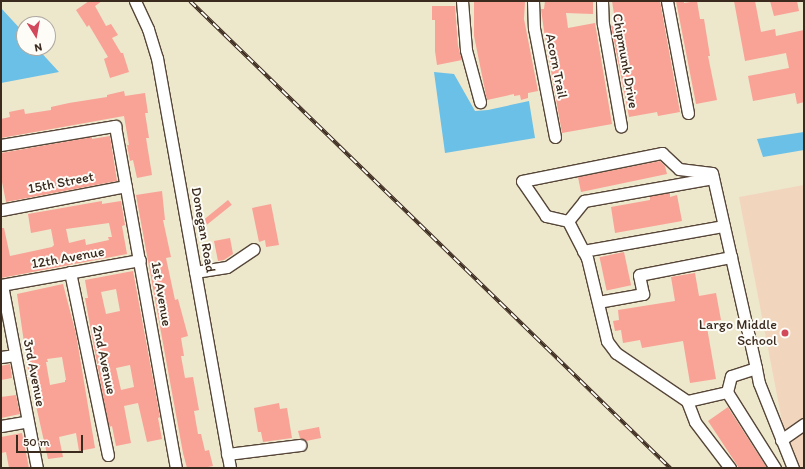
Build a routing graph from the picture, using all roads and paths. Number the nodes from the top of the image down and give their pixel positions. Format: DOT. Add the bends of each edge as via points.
graph roads {
  1 [pos="135,1"];
  2 [pos="462,1"];
  3 [pos="533,1"];
  4 [pos="602,1"];
  5 [pos="668,1"];
  6 [pos="480,102"];
  7 [pos="688,113"];
  8 [pos="621,126"];
  9 [pos="555,137"];
  10 [pos="1,145"];
  11 [pos="713,178"];
  12 [pos="126,186"];
  13 [pos="1,210"];
  14 [pos="568,221"];
  15 [pos="724,226"];
  16 [pos="254,249"];
  17 [pos="583,251"];
  18 [pos="731,257"];
  19 [pos="140,260"];
  20 [pos="70,272"];
  21 [pos="195,272"];
  22 [pos="1,285"];
  23 [pos="598,302"];
  24 [pos="15,355"];
  25 [pos="1,357"];
  26 [pos="756,368"];
  27 [pos="728,392"];
  28 [pos="687,401"];
  29 [pos="28,421"];
  30 [pos="804,424"];
  31 [pos="1,426"];
  32 [pos="782,440"];
  33 [pos="300,445"];
  34 [pos="227,454"];
  35 [pos="108,455"];
  36 [pos="37,468"];
  37 [pos="176,468"];
  38 [pos="230,468"];
  39 [pos="730,468"];
  40 [pos="775,468"];
  41 [pos="793,468"];
  1 -- 21 [label="street, Donegan Road" via="148,29 157,58"];
  2 -- 6 [label="street" via="466,50"];
  3 -- 9 [label="street, Acorn Trail" via="534,28"];
  4 -- 8 [label="street, Chipmunk Drive" via="603,24"];
  5 -- 7 [label="street"];
  10 -- 12 [label="street, 1st Avenue" via="115,126"];
  11 -- 14 [label="street" via="584,201"];
  11 -- 14 [label="street" via="712,173 679,169 662,153 522,182 546,216"];
  11 -- 15 [label="street"];
  12 -- 13 [label="street, 15th Street"];
  12 -- 19 [label="street, 1st Avenue"];
  14 -- 17 [label="street"];
  15 -- 17 [label="street"];
  15 -- 18 [label="street"];
  16 -- 21 [label="street" via="227,267"];
  17 -- 23 [label="street"];
  18 -- 23 [label="street" via="640,275 643,294"];
  18 -- 26 [label="street"];
  19 -- 20 [label="street, 12th Avenue"];
  19 -- 37 [label="street, 1st Avenue"];
  20 -- 22 [label="street, 12th Avenue"];
  20 -- 35 [label="street, 2nd Avenue"];
  21 -- 34 [label="street, Donegan Road"];
  22 -- 24 [label="street, 3rd Avenue"];
  23 -- 28 [label="street" via="607,341 616,353"];
  24 -- 25 [label="street"];
  24 -- 29 [label="street, 3rd Avenue"];
  26 -- 27 [label="street" via="731,376"];
  26 -- 32 [label="street" via="759,383"];
  27 -- 28 [label="street"];
  27 -- 40 [label="street"];
  28 -- 39 [label="street" via="695,422"];
  29 -- 31 [label="street"];
  29 -- 36 [label="street, 3rd Avenue"];
  30 -- 32 [label="street"];
  32 -- 41 [label="street"];
  33 -- 34 [label="street"];
  34 -- 38 [label="street, Donegan Road"];
}
